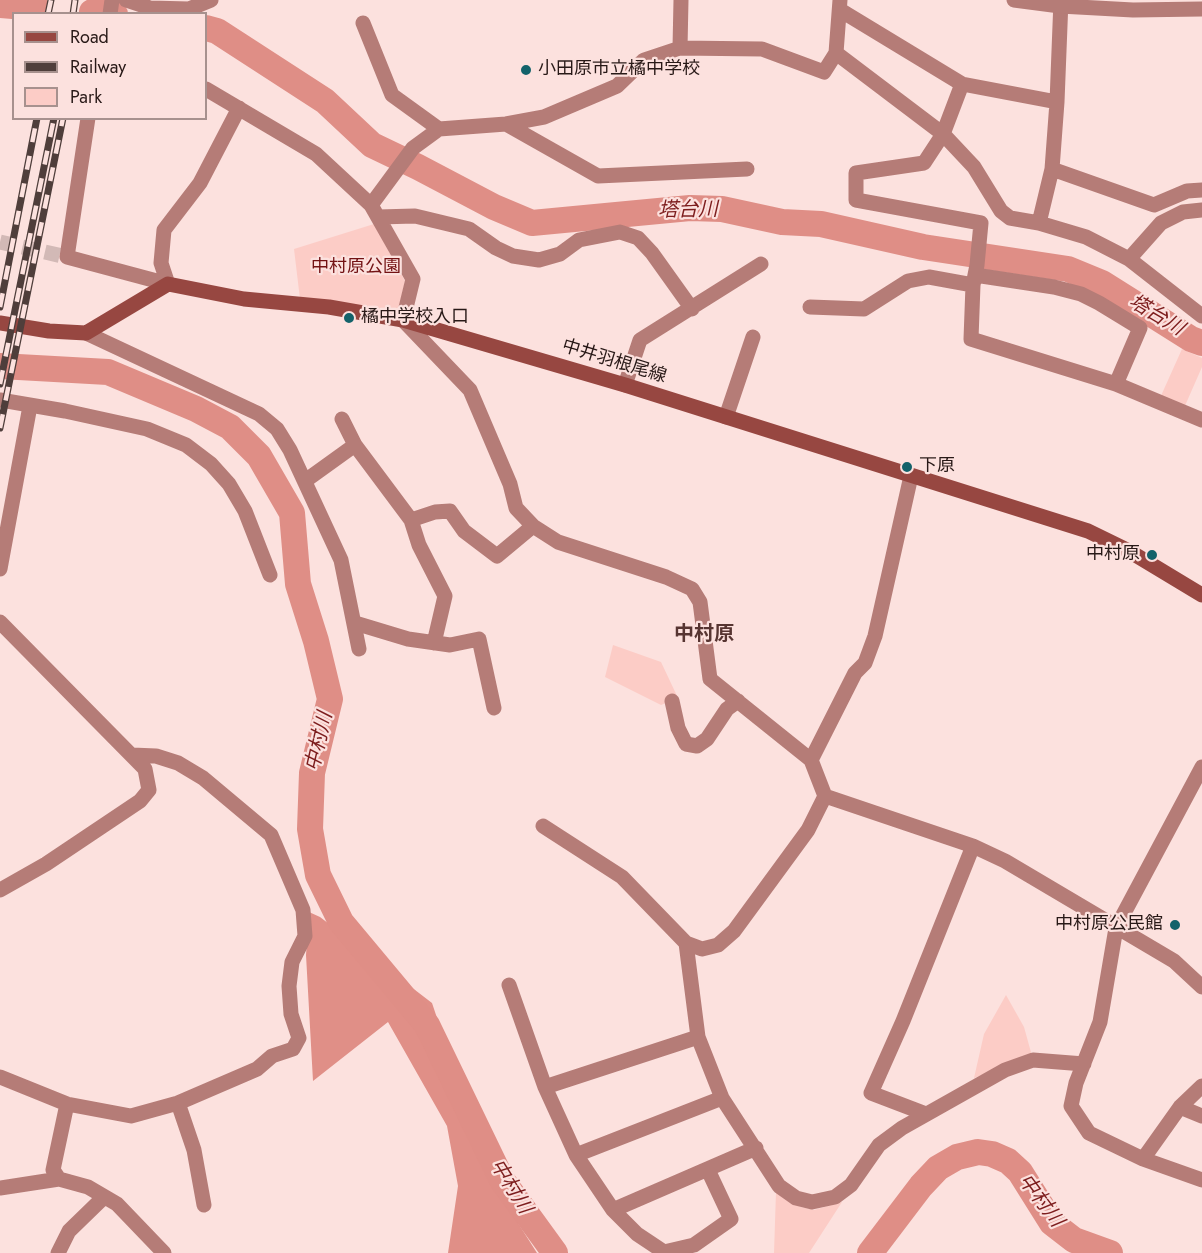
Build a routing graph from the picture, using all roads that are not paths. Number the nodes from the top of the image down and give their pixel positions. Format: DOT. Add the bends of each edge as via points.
graph roads {
  1 [pos="126,0"];
  2 [pos="211,0"];
  3 [pos="681,0"];
  4 [pos="1014,0"];
  5 [pos="1060,3"];
  6 [pos="840,5"];
  7 [pos="1202,9"];
  8 [pos="363,23"];
  9 [pos="680,48"];
  10 [pos="836,53"];
  11 [pos="962,84"];
  12 [pos="207,90"];
  13 [pos="1058,102"];
  14 [pos="240,108"];
  15 [pos="88,120"];
  16 [pos="506,124"];
  17 [pos="439,129"];
  18 [pos="943,134"];
  19 [pos="747,169"];
  20 [pos="1052,169"];
  21 [pos="1202,190"];
  22 [pos="1202,210"];
  23 [pos="374,211"];
  24 [pos="1039,224"];
  25 [pos="1129,259"];
  26 [pos="761,264"];
  27 [pos="976,269"];
  28 [pos="168,284"];
  29 [pos="810,307"];
  30 [pos="692,309"];
  31 [pos="1202,316"];
  32 [pos="403,320"];
  33 [pos="0,323"];
  34 [pos="86,333"];
  35 [pos="753,337"];
  36 [pos="1116,384"];
  37 [pos="625,385"];
  38 [pos="0,400"];
  39 [pos="30,406"];
  40 [pos="726,417"];
  41 [pos="342,419"];
  42 [pos="1202,420"];
  43 [pos="356,445"];
  44 [pos="911,476"];
  45 [pos="305,481"];
  46 [pos="411,520"];
  47 [pos="533,526"];
  48 [pos="0,569"];
  49 [pos="270,575"];
  50 [pos="1202,595"];
  51 [pos="0,622"];
  52 [pos="355,623"];
  53 [pos="434,643"];
  54 [pos="358,649"];
  55 [pos="672,700"];
  56 [pos="738,701"];
  57 [pos="494,708"];
  58 [pos="132,755"];
  59 [pos="811,760"];
  60 [pos="1202,767"];
  61 [pos="825,796"];
  62 [pos="543,826"];
  63 [pos="974,846"];
  64 [pos="0,890"];
  65 [pos="1116,928"];
  66 [pos="686,943"];
  67 [pos="510,985"];
  68 [pos="1202,987"];
  69 [pos="698,1037"];
  70 [pos="1084,1064"];
  71 [pos="0,1077"];
  72 [pos="1202,1086"];
  73 [pos="545,1087"];
  74 [pos="722,1098"];
  75 [pos="178,1103"];
  76 [pos="67,1104"];
  77 [pos="1179,1107"];
  78 [pos="926,1114"];
  79 [pos="1202,1116"];
  80 [pos="756,1148"];
  81 [pos="576,1155"];
  82 [pos="1143,1159"];
  83 [pos="708,1170"];
  84 [pos="59,1179"];
  85 [pos="1202,1180"];
  86 [pos="0,1188"];
  87 [pos="104,1197"];
  88 [pos="204,1205"];
  89 [pos="613,1210"];
  90 [pos="58,1253"];
  91 [pos="164,1253"];
  1 -- 2 [label="street" via="150,8 189,9"];
  3 -- 9 [label="street"];
  4 -- 5 [label="street"];
  5 -- 7 [label="street" via="1134,10"];
  5 -- 13 [label="street"];
  6 -- 10 [label="street"];
  6 -- 11 [label="street"];
  8 -- 17 [label="street" via="392,94"];
  9 -- 10 [label="street" via="762,49 824,72"];
  9 -- 16 [label="street" via="644,60 617,86 544,117"];
  10 -- 18 [label="street"];
  11 -- 13 [label="street"];
  11 -- 18 [label="street"];
  12 -- 14 [label="street"];
  13 -- 20 [label="street"];
  14 -- 23 [label="street" via="316,154"];
  14 -- 28 [label="street" via="201,183 164,230 161,263"];
  15 -- 28 [label="street" via="67,257"];
  16 -- 17 [label="street"];
  16 -- 19 [label="street" via="598,176"];
  17 -- 23 [label="street" via="412,148"];
  18 -- 24 [label="street" via="974,167 1001,211 1010,218"];
  18 -- 27 [label="street" via="924,163 856,172 856,200 981,223"];
  20 -- 21 [label="street" via="1154,205 1187,191"];
  20 -- 24 [label="street"];
  22 -- 25 [label="street" via="1183,212 1161,223"];
  23 -- 30 [label="street" via="469,229 513,256 539,260 560,254 579,240 620,232 638,238"];
  23 -- 32 [label="street" via="413,279"];
  24 -- 25 [label="street" via="1086,237"];
  25 -- 31 [label="street"];
  26 -- 30 [label="street"];
  27 -- 29 [label="street" via="908,281 864,309"];
  27 -- 36 [label="street" via="971,339"];
  27 -- 36 [label="street" via="1080,294 1140,328"];
  28 -- 32 [label="main road, 中井羽根尾線" via="244,299"];
  28 -- 34 [label="main road"];
  30 -- 37 [label="street" via="640,340"];
  32 -- 37 [label="main road, 中井羽根尾線"];
  32 -- 47 [label="street" via="470,390 516,508"];
  33 -- 34 [label="main road"];
  34 -- 45 [label="street" via="259,414 277,429"];
  35 -- 40 [label="street"];
  36 -- 42 [label="street"];
  37 -- 40 [label="main road, 中井羽根尾線"];
  38 -- 39 [label="street"];
  39 -- 48 [label="street"];
  39 -- 49 [label="street" via="147,429 186,445 229,484 245,511"];
  40 -- 44 [label="main road, 中井羽根尾線"];
  41 -- 43 [label="street"];
  43 -- 45 [label="street"];
  43 -- 46 [label="street"];
  44 -- 50 [label="main road, 中井羽根尾線" via="1088,531"];
  44 -- 59 [label="street" via="875,636 865,663 855,673"];
  45 -- 52 [label="street" via="341,560"];
  46 -- 47 [label="street" via="450,511 464,531 497,556"];
  46 -- 53 [label="street" via="445,596"];
  47 -- 56 [label="street" via="558,542 692,589 700,602 710,679"];
  51 -- 58 [label="street"];
  52 -- 53 [label="street"];
  52 -- 54 [label="street"];
  53 -- 57 [label="street" via="450,645 479,639"];
  55 -- 56 [label="street" via="686,744 697,746"];
  56 -- 59 [label="street"];
  58 -- 64 [label="street" via="145,769 149,790 140,801"];
  58 -- 75 [label="street" via="156,756 178,763 203,778 272,835 303,910 304,936 292,962 289,986 291,1014 299,1038 292,1049 272,1056 257,1069"];
  59 -- 61 [label="street"];
  60 -- 65 [label="street"];
  61 -- 63 [label="street"];
  61 -- 66 [label="street" via="808,830 734,931 718,945 702,949"];
  62 -- 66 [label="street" via="622,877"];
  63 -- 65 [label="street"];
  63 -- 78 [label="street" via="871,1094"];
  65 -- 68 [label="street" via="1174,961"];
  65 -- 70 [label="street" via="1100,1023"];
  66 -- 69 [label="street"];
  67 -- 73 [label="street"];
  69 -- 73 [label="street"];
  69 -- 74 [label="street"];
  70 -- 78 [label="street" via="1033,1060 1005,1070"];
  70 -- 82 [label="street" via="1071,1106 1089,1133"];
  71 -- 76 [label="street"];
  72 -- 77 [label="street"];
  73 -- 81 [label="street"];
  74 -- 80 [label="street"];
  74 -- 81 [label="street"];
  75 -- 76 [label="street" via="131,1116"];
  75 -- 88 [label="street" via="194,1150"];
  76 -- 84 [label="street" via="53,1170"];
  77 -- 79 [label="street"];
  77 -- 82 [label="street"];
  78 -- 80 [label="street" via="879,1145 851,1185 836,1197 812,1202 796,1198 780,1187"];
  80 -- 83 [label="street"];
  81 -- 89 [label="street"];
  82 -- 85 [label="street"];
  83 -- 89 [label="street"];
  83 -- 89 [label="street" via="731,1219 694,1245 664,1252 637,1234"];
  84 -- 86 [label="street"];
  84 -- 87 [label="street" via="88,1187"];
  87 -- 90 [label="street" via="69,1231"];
  87 -- 91 [label="street" via="117,1204"];
}
